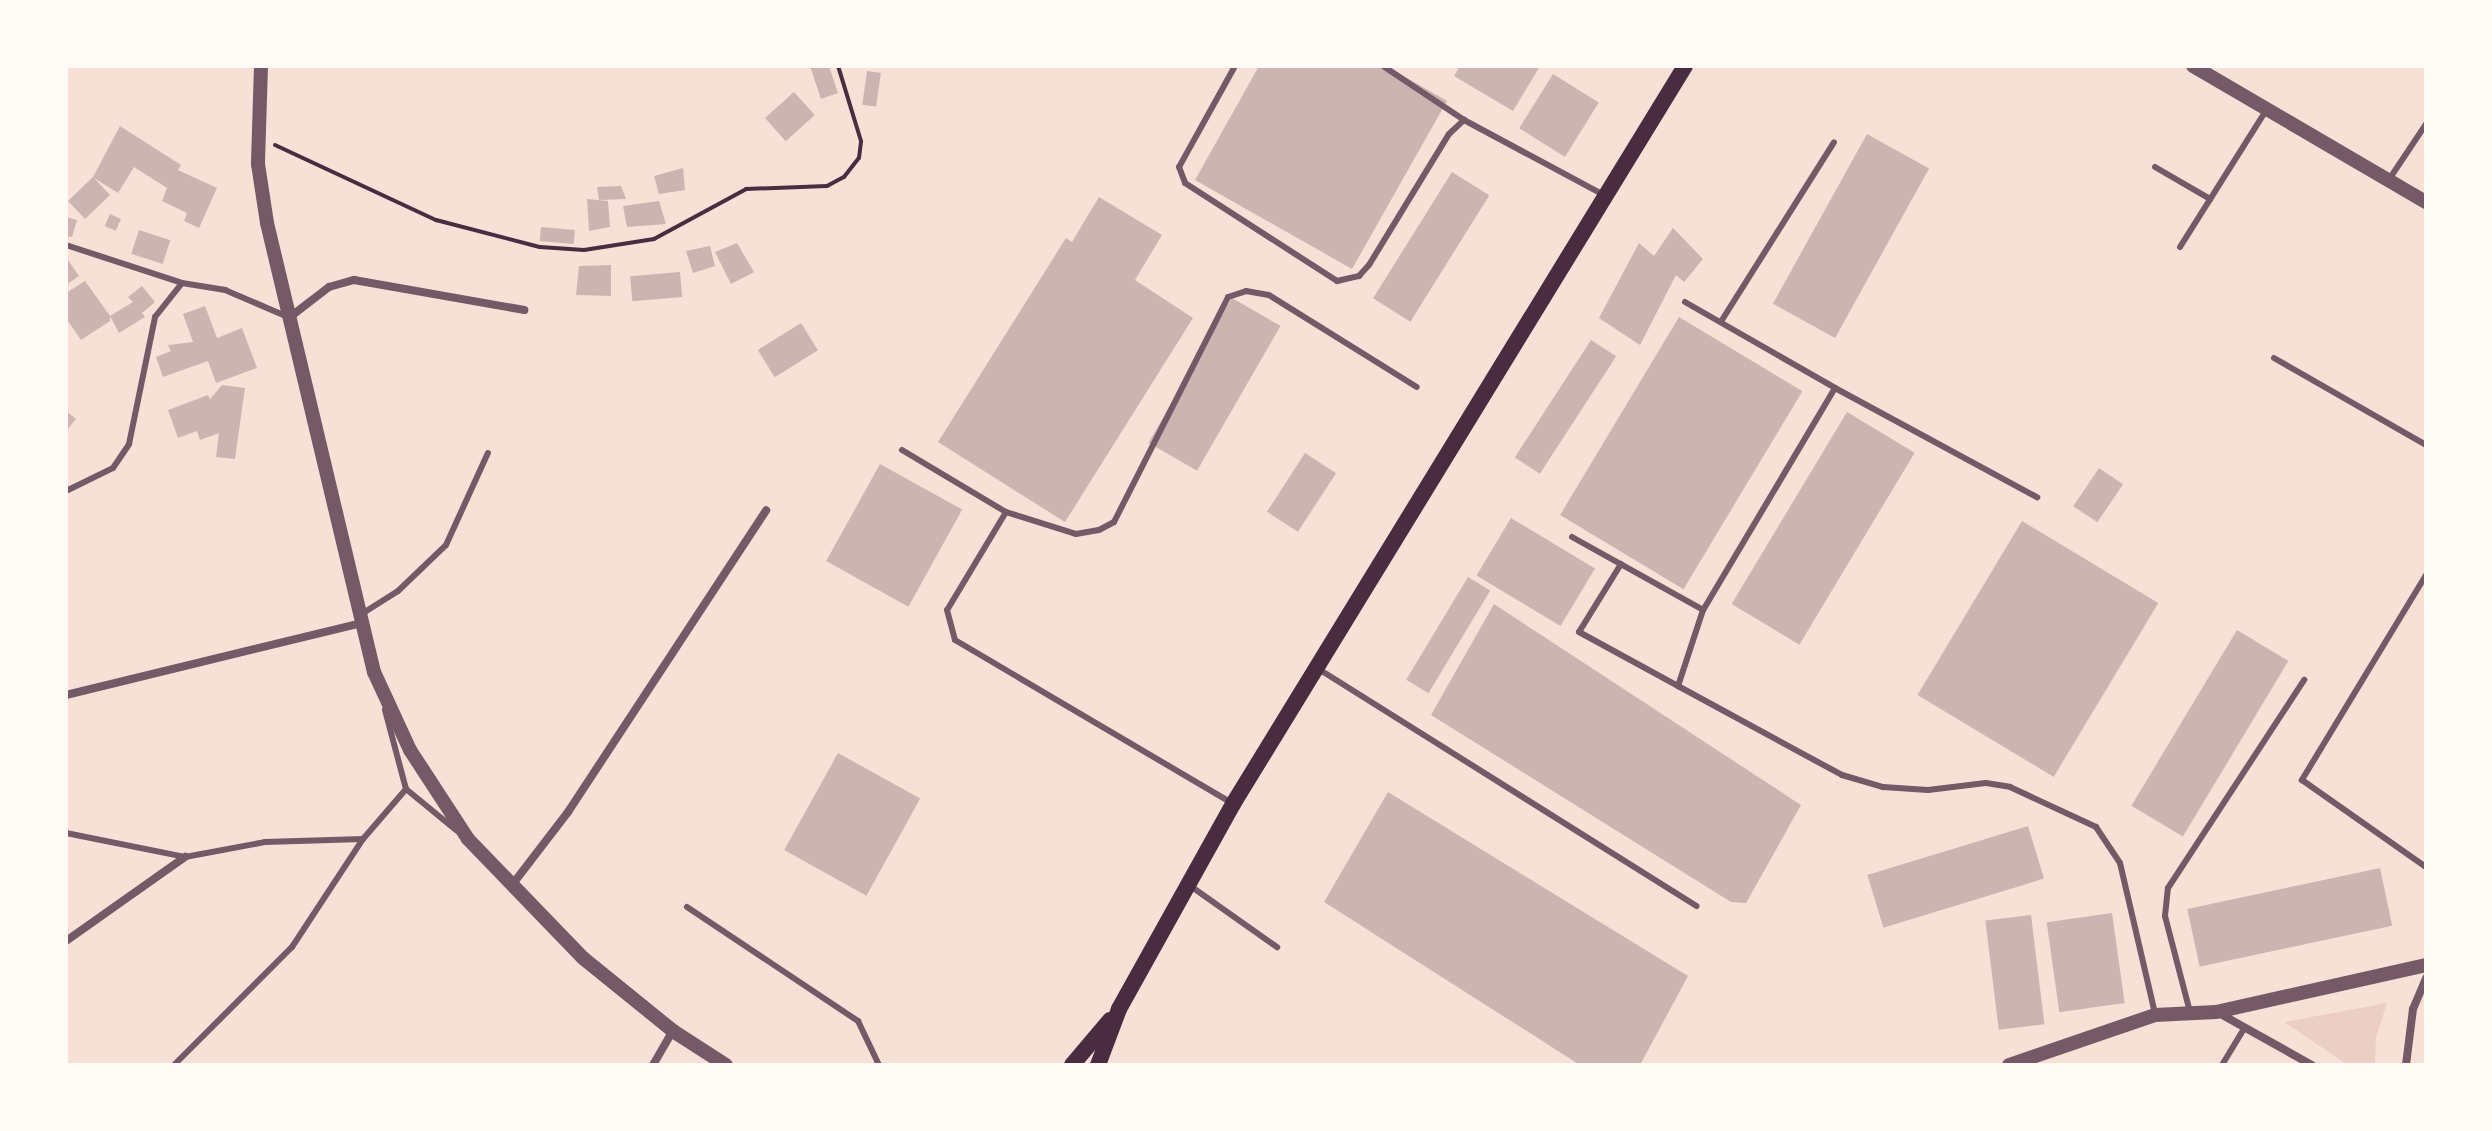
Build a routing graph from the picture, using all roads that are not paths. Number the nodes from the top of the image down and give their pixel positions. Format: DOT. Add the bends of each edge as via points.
graph roads {
  1 [pos="261,66"];
  2 [pos="1235,66"];
  3 [pos="1383,66"];
  4 [pos="1685,66"];
  5 [pos="2193,66"];
  6 [pos="2267,109"];
  7 [pos="1464,120"];
  8 [pos="2426,124"];
  9 [pos="1834,142"];
  10 [pos="2155,167"];
  11 [pos="2388,181"];
  12 [pos="1607,196"];
  13 [pos="2210,199"];
  14 [pos="2426,202"];
  15 [pos="66,245"];
  16 [pos="2180,247"];
  17 [pos="182,283"];
  18 [pos="1685,302"];
  19 [pos="524,310"];
  20 [pos="290,317"];
  21 [pos="1722,320"];
  22 [pos="2274,358"];
  23 [pos="1417,387"];
  24 [pos="1835,388"];
  25 [pos="2426,445"];
  26 [pos="902,450"];
  27 [pos="488,453"];
  28 [pos="66,491"];
  29 [pos="2037,497"];
  30 [pos="766,510"];
  31 [pos="1006,512"];
  32 [pos="1572,537"];
  33 [pos="1621,564"];
  34 [pos="2426,575"];
  35 [pos="1703,610"];
  36 [pos="361,619"];
  37 [pos="1314,666"];
  38 [pos="374,672"];
  39 [pos="2304,680"];
  40 [pos="1678,686"];
  41 [pos="66,695"];
  42 [pos="406,789"];
  43 [pos="1233,804"];
  44 [pos="66,833"];
  45 [pos="363,839"];
  46 [pos="468,839"];
  47 [pos="185,857"];
  48 [pos="2426,867"];
  49 [pos="1186,883"];
  50 [pos="512,885"];
  51 [pos="1697,906"];
  52 [pos="687,907"];
  53 [pos="66,941"];
  54 [pos="1277,947"];
  55 [pos="2426,965"];
  56 [pos="2426,978"];
  57 [pos="1119,1009"];
  58 [pos="2190,1012"];
  59 [pos="2216,1012"];
  60 [pos="2155,1015"];
  61 [pos="2245,1027"];
  62 [pos="673,1031"];
  63 [pos="2016,1064"];
  64 [pos="174,1065"];
  65 [pos="653,1065"];
  66 [pos="726,1065"];
  67 [pos="879,1065"];
  68 [pos="1072,1065"];
  69 [pos="1098,1065"];
  70 [pos="2222,1065"];
  71 [pos="2312,1065"];
  72 [pos="2406,1065"];
  1 -- 20 [label="street" via="258,137 267,223"];
  2 -- 7 [label="lane" via="1179,167 1185,183 1337,281 1359,276 1369,265 1449,134"];
  3 -- 7 [label="lane"];
  4 -- 12 [label="main road"];
  5 -- 6 [label="street"];
  6 -- 11 [label="street"];
  6 -- 13 [label="lane"];
  7 -- 12 [label="lane"];
  8 -- 11 [label="lane"];
  9 -- 21 [label="lane"];
  10 -- 13 [label="lane"];
  11 -- 14 [label="street"];
  12 -- 37 [label="main road"];
  13 -- 16 [label="lane"];
  15 -- 17 [label="lane"];
  17 -- 20 [label="lane" via="225,290"];
  17 -- 28 [label="lane" via="155,317 129,444 113,468"];
  18 -- 21 [label="lane"];
  19 -- 20 [label="street" via="354,280 329,287"];
  20 -- 36 [label="street"];
  21 -- 24 [label="lane"];
  22 -- 25 [label="lane"];
  23 -- 31 [label="lane" via="1269,295 1246,291 1228,297 1114,522 1076,534"];
  24 -- 29 [label="lane"];
  24 -- 35 [label="lane"];
  26 -- 31 [label="lane"];
  27 -- 36 [label="lane" via="446,545"];
  30 -- 50 [label="street" via="568,812"];
  31 -- 43 [label="lane" via="947,610 955,640"];
  32 -- 33 [label="lane"];
  33 -- 35 [label="lane"];
  33 -- 40 [label="lane" via="1579,632"];
  34 -- 48 [label="lane" via="2302,780"];
  35 -- 40 [label="lane"];
  36 -- 38 [label="street"];
  36 -- 41 [label="street"];
  37 -- 43 [label="main road"];
  37 -- 51 [label="lane"];
  38 -- 42 [label="lane"];
  38 -- 46 [label="street" via="410,750"];
  39 -- 58 [label="lane" via="2168,888 2165,916"];
  40 -- 60 [label="lane" via="1842,775 1883,787 2010,787 2096,827 2120,863"];
  42 -- 45 [label="lane"];
  42 -- 46 [label="lane"];
  43 -- 49 [label="main road"];
  44 -- 47 [label="lane"];
  45 -- 47 [label="lane" via="265,842"];
  45 -- 64 [label="lane" via="292,947"];
  46 -- 50 [label="street"];
  47 -- 53 [label="street"];
  49 -- 54 [label="lane"];
  49 -- 57 [label="main road"];
  50 -- 62 [label="street" via="583,958"];
  52 -- 67 [label="lane" via="858,1021"];
  55 -- 59 [label="street"];
  56 -- 72 [label="street" via="2413,1009"];
  57 -- 68 [label="main road"];
  57 -- 69 [label="main road"];
  58 -- 59 [label="street"];
  58 -- 60 [label="street"];
  59 -- 61 [label="street"];
  60 -- 63 [label="street"];
  61 -- 70 [label="lane"];
  61 -- 71 [label="street"];
  62 -- 65 [label="street"];
  62 -- 66 [label="street"];
}
